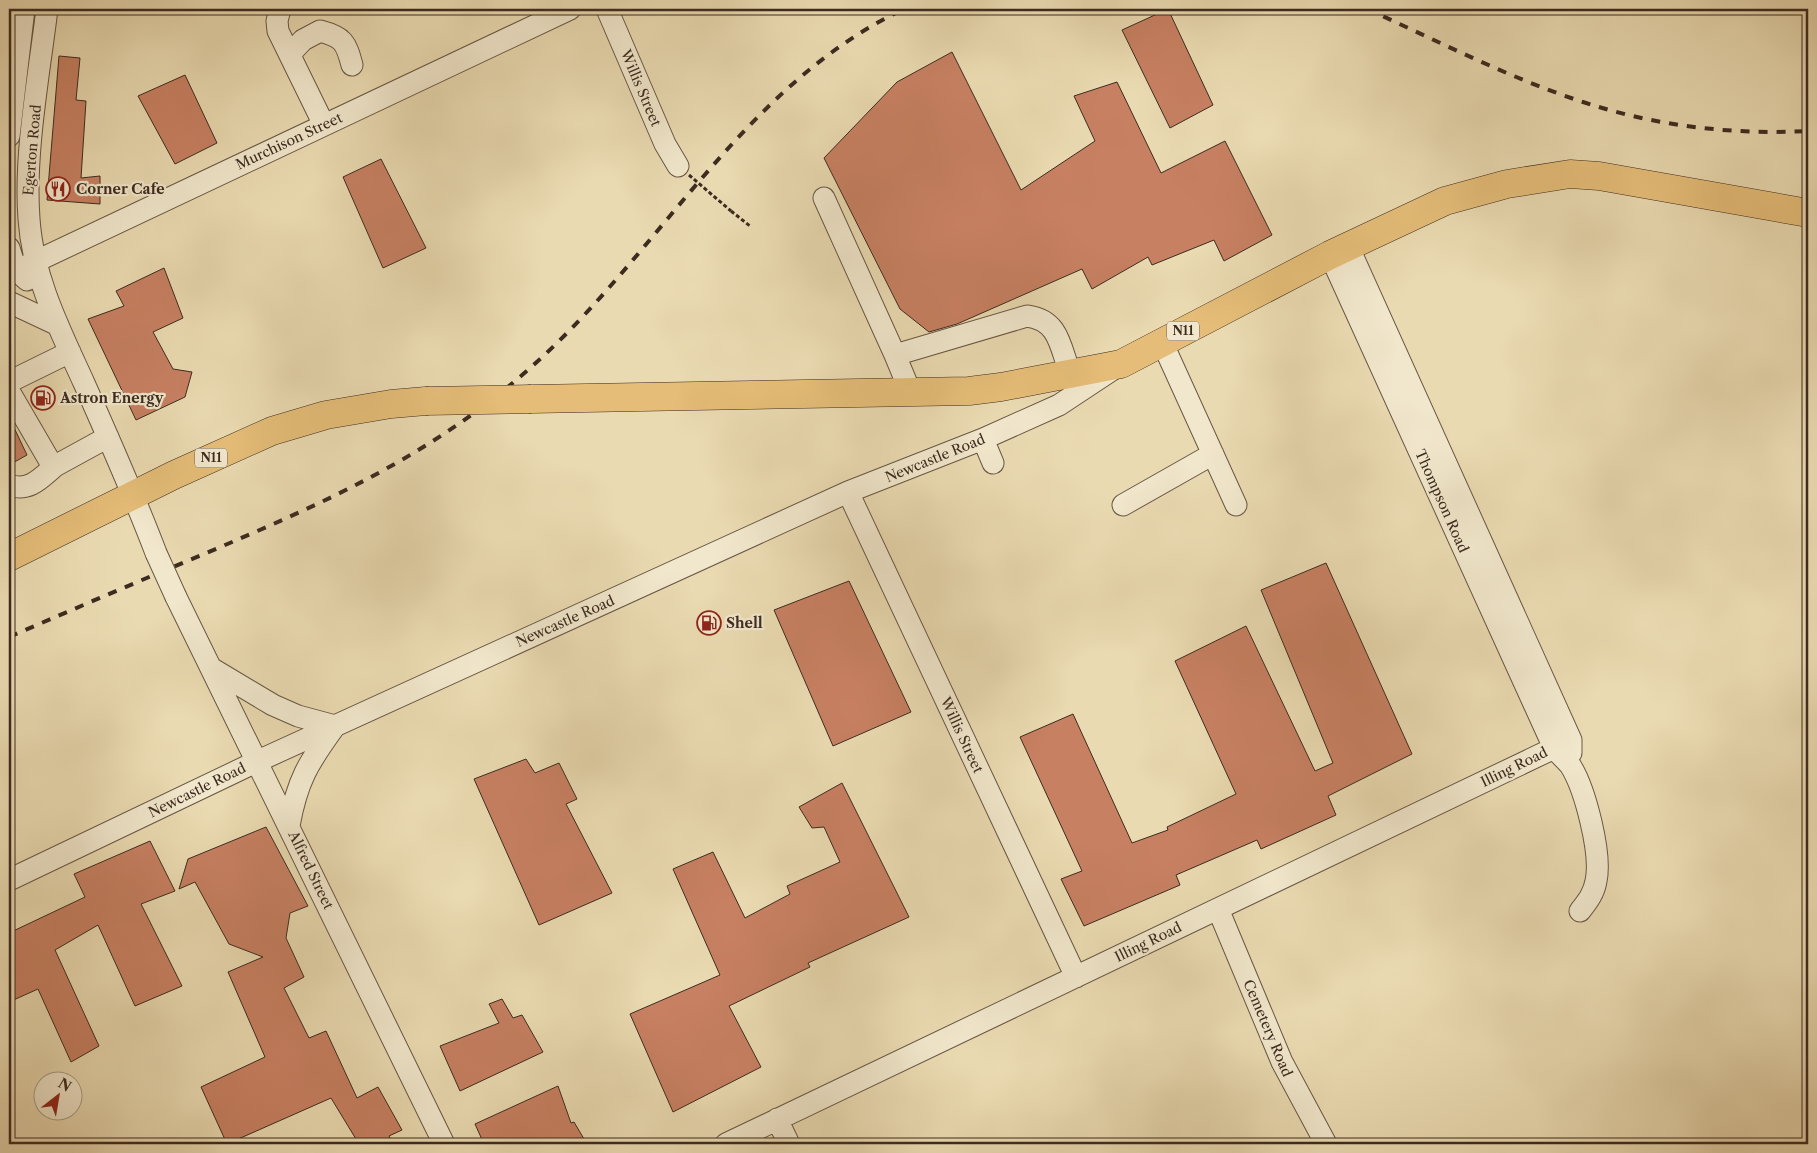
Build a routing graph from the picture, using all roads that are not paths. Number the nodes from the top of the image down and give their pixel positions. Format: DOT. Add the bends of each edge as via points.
graph roads {
  1 [pos="24,9"];
  2 [pos="47,9"];
  3 [pos="280,9"];
  4 [pos="570,9"];
  5 [pos="607,9"];
  6 [pos="290,54"];
  7 [pos="352,65"];
  8 [pos="324,125"];
  9 [pos="9,136"];
  10 [pos="684,170"];
  11 [pos="824,198"];
  12 [pos="1808,213"];
  13 [pos="9,248"];
  14 [pos="1339,251"];
  15 [pos="36,261"];
  16 [pos="12,272"];
  17 [pos="45,296"];
  18 [pos="9,302"];
  19 [pos="58,325"];
  20 [pos="1162,342"];
  21 [pos="70,352"];
  22 [pos="895,355"];
  23 [pos="1121,364"];
  24 [pos="1070,373"];
  25 [pos="9,382"];
  26 [pos="9,391"];
  27 [pos="910,391"];
  28 [pos="108,437"];
  29 [pos="983,439"];
  30 [pos="1213,454"];
  31 [pos="993,463"];
  32 [pos="55,466"];
  33 [pos="9,485"];
  34 [pos="848,492"];
  35 [pos="134,495"];
  36 [pos="1123,505"];
  37 [pos="1236,505"];
  38 [pos="9,557"];
  39 [pos="212,668"];
  40 [pos="335,726"];
  41 [pos="1563,744"];
  42 [pos="258,761"];
  43 [pos="289,826"];
  44 [pos="9,880"];
  45 [pos="1218,909"];
  46 [pos="1580,911"];
  47 [pos="1076,977"];
  48 [pos="778,1120"];
  49 [pos="752,1139"];
  50 [pos="444,1144"];
  51 [pos="726,1144"];
  52 [pos="789,1144"];
  53 [pos="1326,1144"];
  1 -- 9 [label="street, Egerton Road"];
  2 -- 15 [label="street, Egerton Road" via="27,182"];
  3 -- 6 [label="street" via="278,32"];
  4 -- 8 [label="street, Murchison Street"];
  5 -- 10 [label="street, Willis Street" via="665,144"];
  6 -- 7 [label="street" via="303,40 320,31 336,35 348,46"];
  6 -- 8 [label="street"];
  8 -- 15 [label="street, Murchison Street"];
  11 -- 22 [label="street"];
  12 -- 14 [label="highway, N11" via="1639,181 1570,174 1507,184 1445,201"];
  13 -- 16 [label="street"];
  14 -- 20 [label="highway, N11"];
  14 -- 41 [label="street, Thompson Road"];
  15 -- 16 [label="street, Murchison Street"];
  15 -- 17 [label="street, Egerton Road"];
  16 -- 17 [label="street"];
  17 -- 19 [label="street, Alfred Street"];
  18 -- 19 [label="street"];
  19 -- 21 [label="street, Alfred Street"];
  20 -- 23 [label="highway, N11"];
  20 -- 30 [label="street"];
  21 -- 25 [label="street"];
  21 -- 28 [label="street, Alfred Street"];
  22 -- 24 [label="street" via="1027,316 1039,317 1055,332"];
  22 -- 27 [label="street"];
  23 -- 24 [label="highway, N11"];
  23 -- 29 [label="street, Newcastle Road" via="1059,404"];
  24 -- 27 [label="highway, N11" via="969,391"];
  26 -- 32 [label="street" via="47,459"];
  27 -- 35 [label="highway, N11, bridge" via="391,404 326,416 272,432"];
  28 -- 32 [label="street"];
  28 -- 35 [label="street, Alfred Street"];
  29 -- 31 [label="street"];
  29 -- 34 [label="street, Newcastle Road"];
  30 -- 36 [label="street"];
  30 -- 37 [label="street"];
  32 -- 33 [label="street" via="23,488"];
  34 -- 40 [label="street, Newcastle Road"];
  34 -- 47 [label="street, Willis Street"];
  35 -- 38 [label="highway, N11"];
  35 -- 39 [label="street, Alfred Street, bridge" via="156,553"];
  39 -- 40 [label="street" via="273,705"];
  39 -- 42 [label="street, Alfred Street"];
  40 -- 42 [label="street, Newcastle Road"];
  40 -- 43 [label="street" via="305,769 294,797"];
  41 -- 45 [label="street, Illing Road"];
  41 -- 46 [label="street, Thompson Road" via="1584,800 1598,859 1591,897"];
  42 -- 43 [label="street, Alfred Street"];
  42 -- 44 [label="street, Newcastle Road"];
  43 -- 50 [label="street, Alfred Street"];
  45 -- 47 [label="street, Illing Road"];
  45 -- 53 [label="street, Cemetery Road" via="1282,1062"];
  47 -- 48 [label="street, Illing Road"];
  48 -- 49 [label="street, Illing Road"];
  48 -- 52 [label="street"];
  49 -- 51 [label="street, Illing Road"];
}
